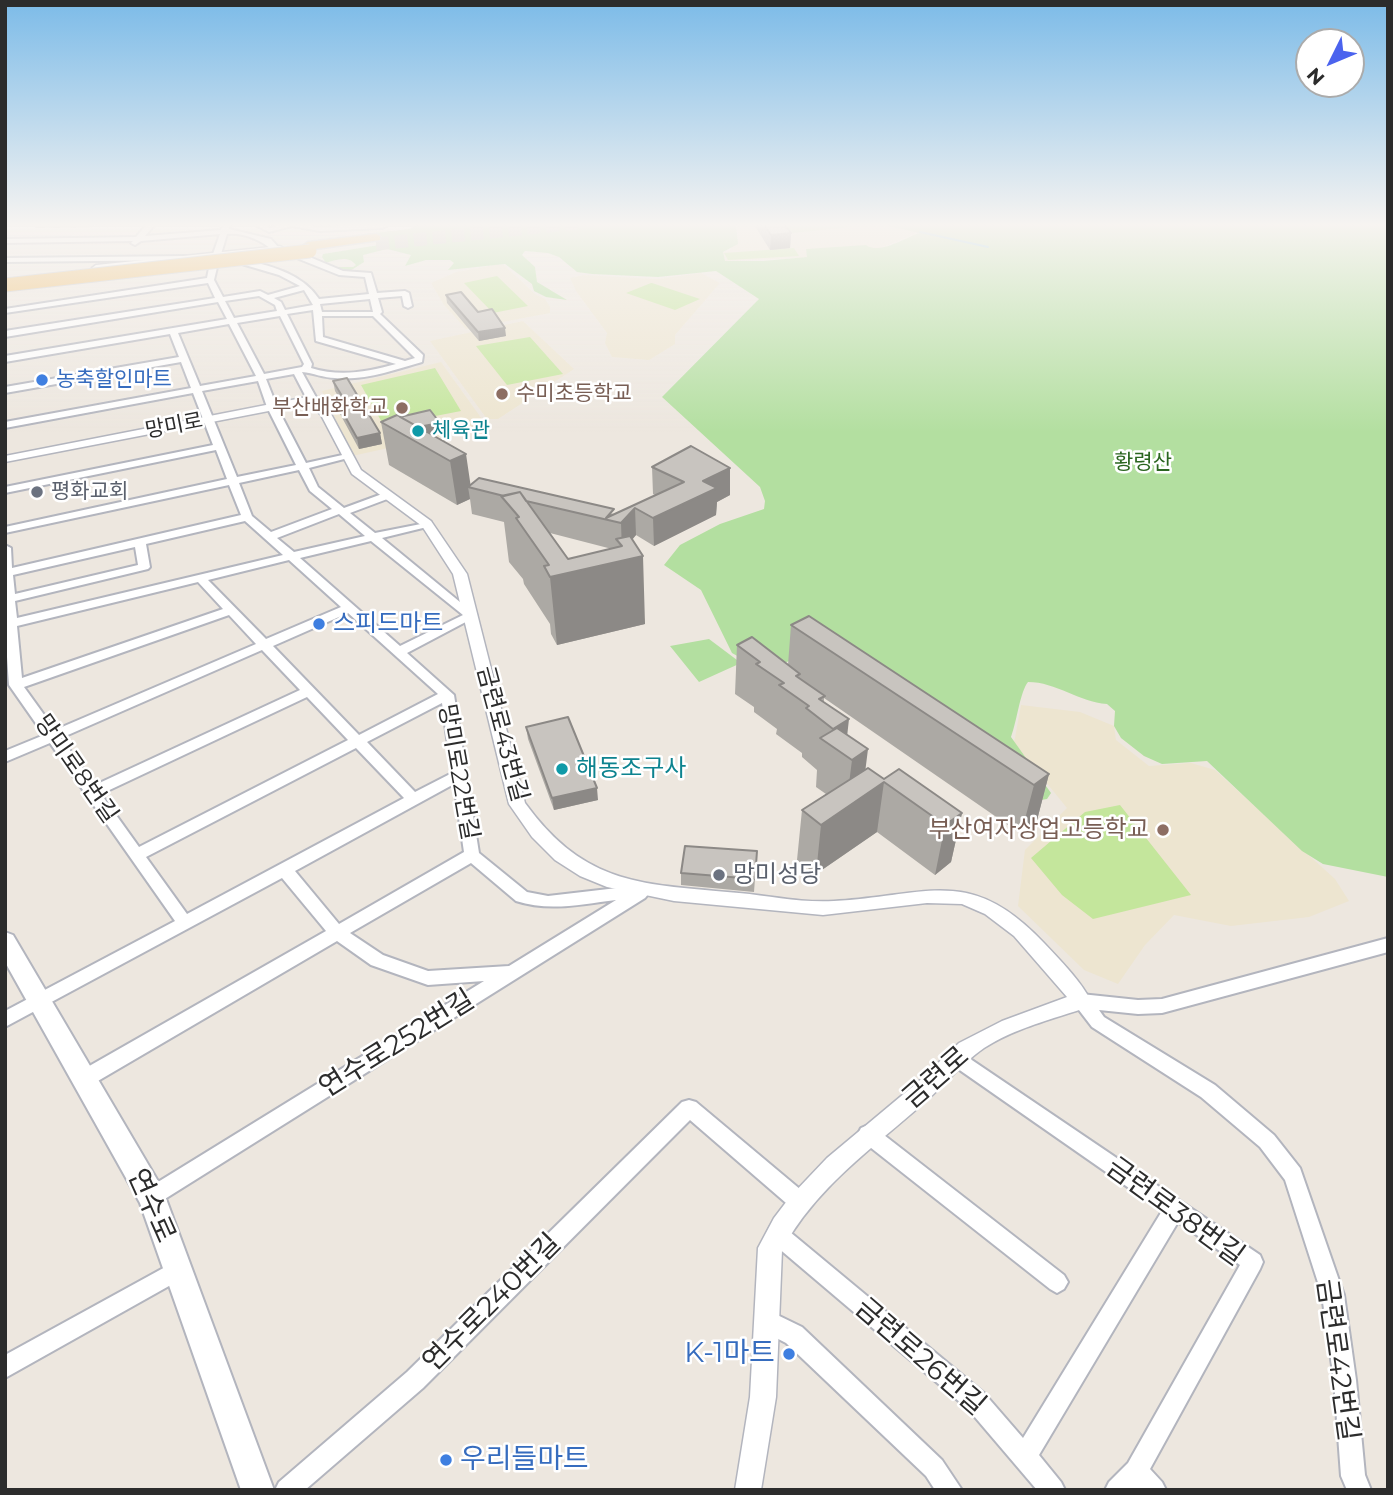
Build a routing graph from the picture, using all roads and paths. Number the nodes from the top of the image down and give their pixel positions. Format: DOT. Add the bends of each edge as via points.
graph roads {
  1 [pos="124,293"];
  2 [pos="217,293"];
  3 [pos="276,293"];
  4 [pos="309,293"];
  5 [pos="372,293"];
  6 [pos="264,295"];
  7 [pos="373,296"];
  8 [pos="81,299"];
  9 [pos="221,299"];
  10 [pos="43,305"];
  11 [pos="408,306"];
  12 [pos="316,308"];
  13 [pos="5,311"];
  14 [pos="282,312"];
  15 [pos="374,314"];
  16 [pos="190,315"];
  17 [pos="131,317"];
  18 [pos="89,320"];
  19 [pos="233,320"];
  20 [pos="46,327"];
  21 [pos="27,330"];
  22 [pos="173,330"];
  23 [pos="5,334"];
  24 [pos="136,336"];
  25 [pos="28,355"];
  26 [pos="5,359"];
  27 [pos="185,359"];
  28 [pos="404,364"];
  29 [pos="302,370"];
  30 [pos="261,377"];
  31 [pos="196,389"];
  32 [pos="5,390"];
  33 [pos="312,399"];
  34 [pos="272,407"];
  35 [pos="207,419"];
  36 [pos="5,425"];
  37 [pos="218,447"];
  38 [pos="347,457"];
  39 [pos="5,459"];
  40 [pos="302,466"];
  41 [pos="232,481"];
  42 [pos="5,490"];
  43 [pos="386,496"];
  44 [pos="342,511"];
  45 [pos="247,517"];
  46 [pos="427,524"];
  47 [pos="5,530"];
  48 [pos="269,537"];
  49 [pos="374,537"];
  50 [pos="140,542"];
  51 [pos="5,548"];
  52 [pos="291,556"];
  53 [pos="7,573"];
  54 [pos="200,578"];
  55 [pos="9,599"];
  56 [pos="349,608"];
  57 [pos="230,611"];
  58 [pos="471,615"];
  59 [pos="8,624"];
  60 [pos="262,645"];
  61 [pos="398,652"];
  62 [pos="16,685"];
  63 [pos="307,692"];
  64 [pos="447,695"];
  65 [pos="53,736"];
  66 [pos="356,742"];
  67 [pos="5,757"];
  68 [pos="461,774"];
  69 [pos="92,792"];
  70 [pos="414,799"];
  71 [pos="137,855"];
  72 [pos="472,855"];
  73 [pos="284,869"];
  74 [pos="643,891"];
  75 [pos="185,923"];
  76 [pos="337,933"];
  77 [pos="5,941"];
  78 [pos="1388,944"];
  79 [pos="513,972"];
  80 [pos="40,1001"];
  81 [pos="1081,1001"];
  82 [pos="5,1020"];
  83 [pos="957,1058"];
  84 [pos="85,1079"];
  85 [pos="868,1134"];
  86 [pos="152,1197"];
  87 [pos="800,1202"];
  88 [pos="1175,1209"];
  89 [pos="777,1234"];
  90 [pos="178,1270"];
  91 [pos="1056,1282"];
  92 [pos="767,1321"];
  93 [pos="5,1367"];
  94 [pos="1025,1456"];
  95 [pos="1136,1471"];
  96 [pos="251,1486"];
  97 [pos="290,1489"];
  98 [pos="748,1490"];
  99 [pos="950,1490"];
  100 [pos="1053,1490"];
  101 [pos="1117,1490"];
  102 [pos="1154,1490"];
  103 [pos="1359,1490"];
  1 -- 8 [label="street"];
  1 -- 17 [label="street"];
  2 -- 9 [label="street"];
  3 -- 6 [label="street"];
  4 -- 12 [label="street"];
  5 -- 7 [label="street"];
  6 -- 9 [label="street"];
  6 -- 14 [label="street"];
  7 -- 11 [label="street" via="405,293"];
  7 -- 12 [label="street"];
  7 -- 15 [label="street" via="378,312"];
  8 -- 10 [label="street"];
  8 -- 18 [label="street"];
  9 -- 16 [label="street"];
  9 -- 19 [label="street"];
  10 -- 13 [label="street"];
  10 -- 20 [label="street"];
  12 -- 14 [label="street"];
  12 -- 15 [label="street"];
  12 -- 28 [label="street" via="319,339"];
  14 -- 19 [label="street"];
  14 -- 29 [label="street" via="309,364"];
  15 -- 28 [label="street" via="420,357"];
  16 -- 17 [label="street"];
  16 -- 19 [label="street"];
  16 -- 22 [label="street"];
  17 -- 18 [label="street"];
  17 -- 24 [label="street"];
  18 -- 20 [label="street"];
  19 -- 30 [label="street"];
  20 -- 21 [label="street"];
  21 -- 23 [label="street"];
  21 -- 25 [label="street"];
  22 -- 24 [label="street"];
  22 -- 27 [label="street, 망미로22번길"];
  24 -- 25 [label="street"];
  25 -- 26 [label="street"];
  27 -- 31 [label="street, 망미로22번길"];
  27 -- 32 [label="street"];
  28 -- 29 [label="street" via="355,377"];
  29 -- 30 [label="street"];
  29 -- 33 [label="street"];
  30 -- 31 [label="street"];
  30 -- 34 [label="street"];
  31 -- 35 [label="street, 망미로22번길"];
  31 -- 36 [label="street"];
  33 -- 34 [label="street, 망미로"];
  33 -- 38 [label="street" via="326,414"];
  34 -- 35 [label="street, 망미로"];
  34 -- 40 [label="street"];
  35 -- 37 [label="street, 망미로22번길"];
  35 -- 39 [label="street, 망미로"];
  37 -- 41 [label="street, 망미로22번길"];
  37 -- 42 [label="street"];
  38 -- 40 [label="street"];
  38 -- 43 [label="street" via="356,472"];
  40 -- 41 [label="street"];
  40 -- 44 [label="street" via="314,489"];
  41 -- 45 [label="street, 망미로22번길"];
  41 -- 47 [label="street"];
  43 -- 44 [label="street"];
  43 -- 46 [label="street"];
  44 -- 48 [label="street"];
  44 -- 49 [label="street"];
  45 -- 48 [label="street, 망미로22번길"];
  45 -- 50 [label="street"];
  46 -- 49 [label="street"];
  46 -- 58 [label="street, 금련로43번길" via="460,574"];
  48 -- 52 [label="street, 망미로22번길"];
  49 -- 52 [label="street"];
  49 -- 58 [label="street"];
  50 -- 53 [label="street"];
  50 -- 55 [label="street" via="144,567"];
  51 -- 53 [label="street"];
  52 -- 54 [label="street"];
  52 -- 56 [label="street, 망미로22번길"];
  53 -- 55 [label="street"];
  54 -- 57 [label="street"];
  54 -- 59 [label="street"];
  55 -- 59 [label="street"];
  56 -- 60 [label="street"];
  56 -- 61 [label="street, 망미로22번길"];
  57 -- 60 [label="street"];
  57 -- 62 [label="street"];
  58 -- 61 [label="street"];
  58 -- 74 [label="street, 금련로43번길" via="511,785 531,828 555,852 582,869"];
  59 -- 62 [label="street"];
  60 -- 63 [label="street"];
  60 -- 65 [label="street"];
  61 -- 64 [label="street, 망미로22번길"];
  62 -- 65 [label="street, 망미로8번길"];
  63 -- 66 [label="street"];
  63 -- 69 [label="street"];
  64 -- 66 [label="street"];
  64 -- 68 [label="street, 망미로22번길"];
  65 -- 67 [label="street"];
  65 -- 69 [label="street, 망미로8번길"];
  66 -- 70 [label="street"];
  66 -- 71 [label="street"];
  68 -- 70 [label="street"];
  68 -- 72 [label="street, 망미로22번길"];
  69 -- 71 [label="street, 망미로8번길"];
  70 -- 73 [label="street"];
  71 -- 75 [label="street, 망미로8번길"];
  72 -- 74 [label="street, 망미로22번길" via="522,897 548,902"];
  72 -- 76 [label="street"];
  73 -- 75 [label="street"];
  73 -- 76 [label="street"];
  74 -- 79 [label="street, 연수로252번길"];
  74 -- 81 [label="street, 금련로43번길" via="833,908 959,896 980,902 1011,925 1060,970"];
  75 -- 80 [label="street"];
  76 -- 79 [label="street" via="377,960 428,978"];
  76 -- 84 [label="street"];
  77 -- 80 [label="main road, 연수로"];
  78 -- 81 [label="street, 금련로" via="1162,1006"];
  79 -- 86 [label="street, 연수로252번길"];
  80 -- 82 [label="street"];
  80 -- 84 [label="main road, 연수로"];
  81 -- 83 [label="street, 금련로" via="986,1037"];
  81 -- 103 [label="street, 금련로42번길" via="1098,1022 1208,1091 1266,1141 1293,1175 1333,1296 1353,1476"];
  83 -- 85 [label="street, 금련로" via="919,1096"];
  83 -- 88 [label="street, 금련로38번길"];
  84 -- 86 [label="main road, 연수로"];
  85 -- 87 [label="street, 금련로"];
  85 -- 91 [label="street"];
  86 -- 90 [label="main road, 연수로"];
  87 -- 89 [label="street, 금련로"];
  87 -- 97 [label="street, 연수로240번길" via="689,1108 415,1380"];
  88 -- 94 [label="street"];
  88 -- 95 [label="street, 금련로38번길" via="1253,1262"];
  89 -- 92 [label="street, 금련로" via="770,1248"];
  89 -- 94 [label="street, 금련로26번길" via="975,1402"];
  90 -- 93 [label="street"];
  90 -- 96 [label="main road, 연수로"];
  92 -- 98 [label="street, 금련로" via="763,1397"];
  92 -- 99 [label="street" via="794,1335 934,1468"];
  94 -- 100 [label="street, 금련로26번길"];
  95 -- 101 [label="street"];
  95 -- 102 [label="street"];
}
